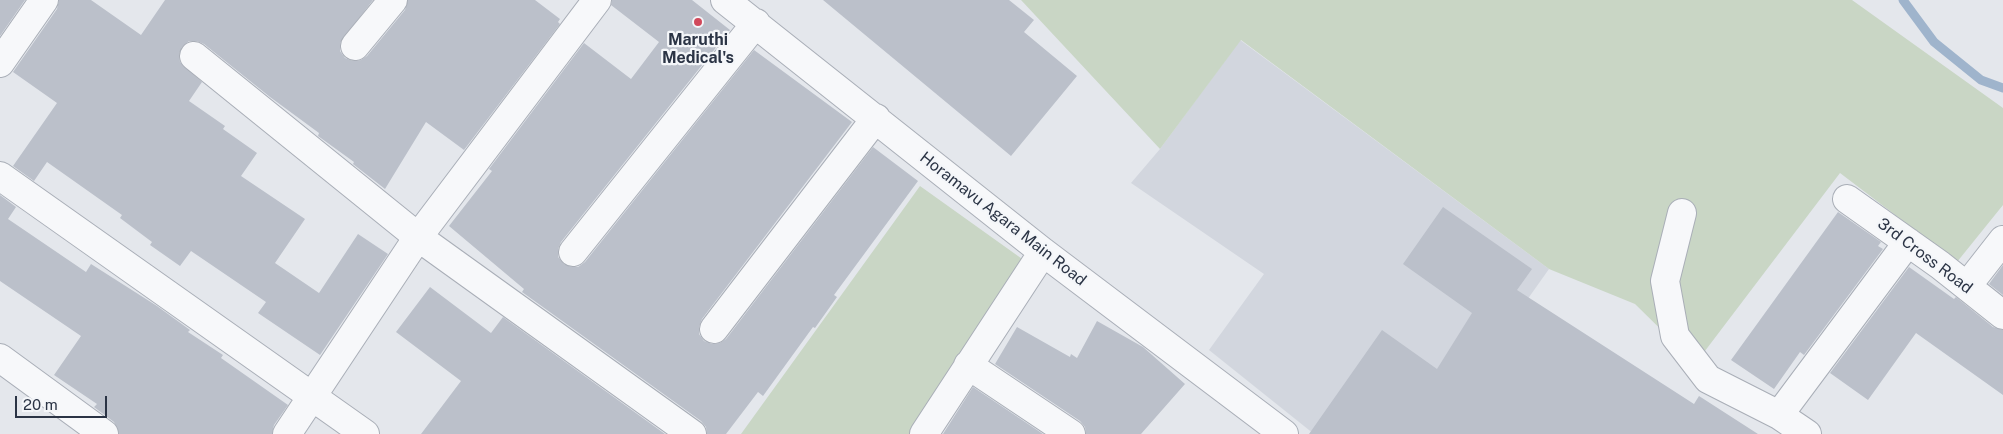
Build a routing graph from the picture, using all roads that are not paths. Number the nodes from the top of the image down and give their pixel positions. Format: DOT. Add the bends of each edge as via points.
graph roads {
  1 [pos="44,0"];
  2 [pos="393,0"];
  3 [pos="597,0"];
  4 [pos="725,0"];
  5 [pos="756,23"];
  6 [pos="355,46"];
  7 [pos="194,56"];
  8 [pos="0,63"];
  9 [pos="876,118"];
  10 [pos="0,176"];
  11 [pos="1847,198"];
  12 [pos="1682,214"];
  13 [pos="418,237"];
  14 [pos="2003,240"];
  15 [pos="1908,242"];
  16 [pos="573,252"];
  17 [pos="1043,252"];
  18 [pos="1967,286"];
  19 [pos="2003,315"];
  20 [pos="714,329"];
  21 [pos="0,358"];
  22 [pos="968,365"];
  23 [pos="312,396"];
  24 [pos="1779,415"];
  25 [pos="104,434"];
  26 [pos="288,434"];
  27 [pos="365,434"];
  28 [pos="692,434"];
  29 [pos="924,434"];
  30 [pos="1071,434"];
  31 [pos="1284,434"];
  32 [pos="1807,434"];
  1 -- 8 [label="street"];
  2 -- 6 [label="street"];
  3 -- 13 [label="street"];
  4 -- 5 [label="street, Horamavu Agara Main Road"];
  5 -- 9 [label="street, Horamavu Agara Main Road"];
  5 -- 16 [label="street"];
  7 -- 13 [label="street"];
  9 -- 17 [label="street, Horamavu Agara Main Road"];
  9 -- 20 [label="street"];
  10 -- 23 [label="street"];
  11 -- 15 [label="street, 3rd Cross Road"];
  12 -- 24 [label="street" via="1665,281 1675,336 1708,379"];
  13 -- 23 [label="street"];
  13 -- 28 [label="street"];
  14 -- 18 [label="street"];
  15 -- 18 [label="street, 3rd Cross Road"];
  15 -- 24 [label="street"];
  17 -- 22 [label="street"];
  17 -- 31 [label="street, Horamavu Agara Main Road"];
  18 -- 19 [label="street, 3rd Cross Road"];
  21 -- 25 [label="street"];
  22 -- 29 [label="street"];
  22 -- 30 [label="street"];
  23 -- 26 [label="street"];
  23 -- 27 [label="street"];
  24 -- 32 [label="street"];
}
